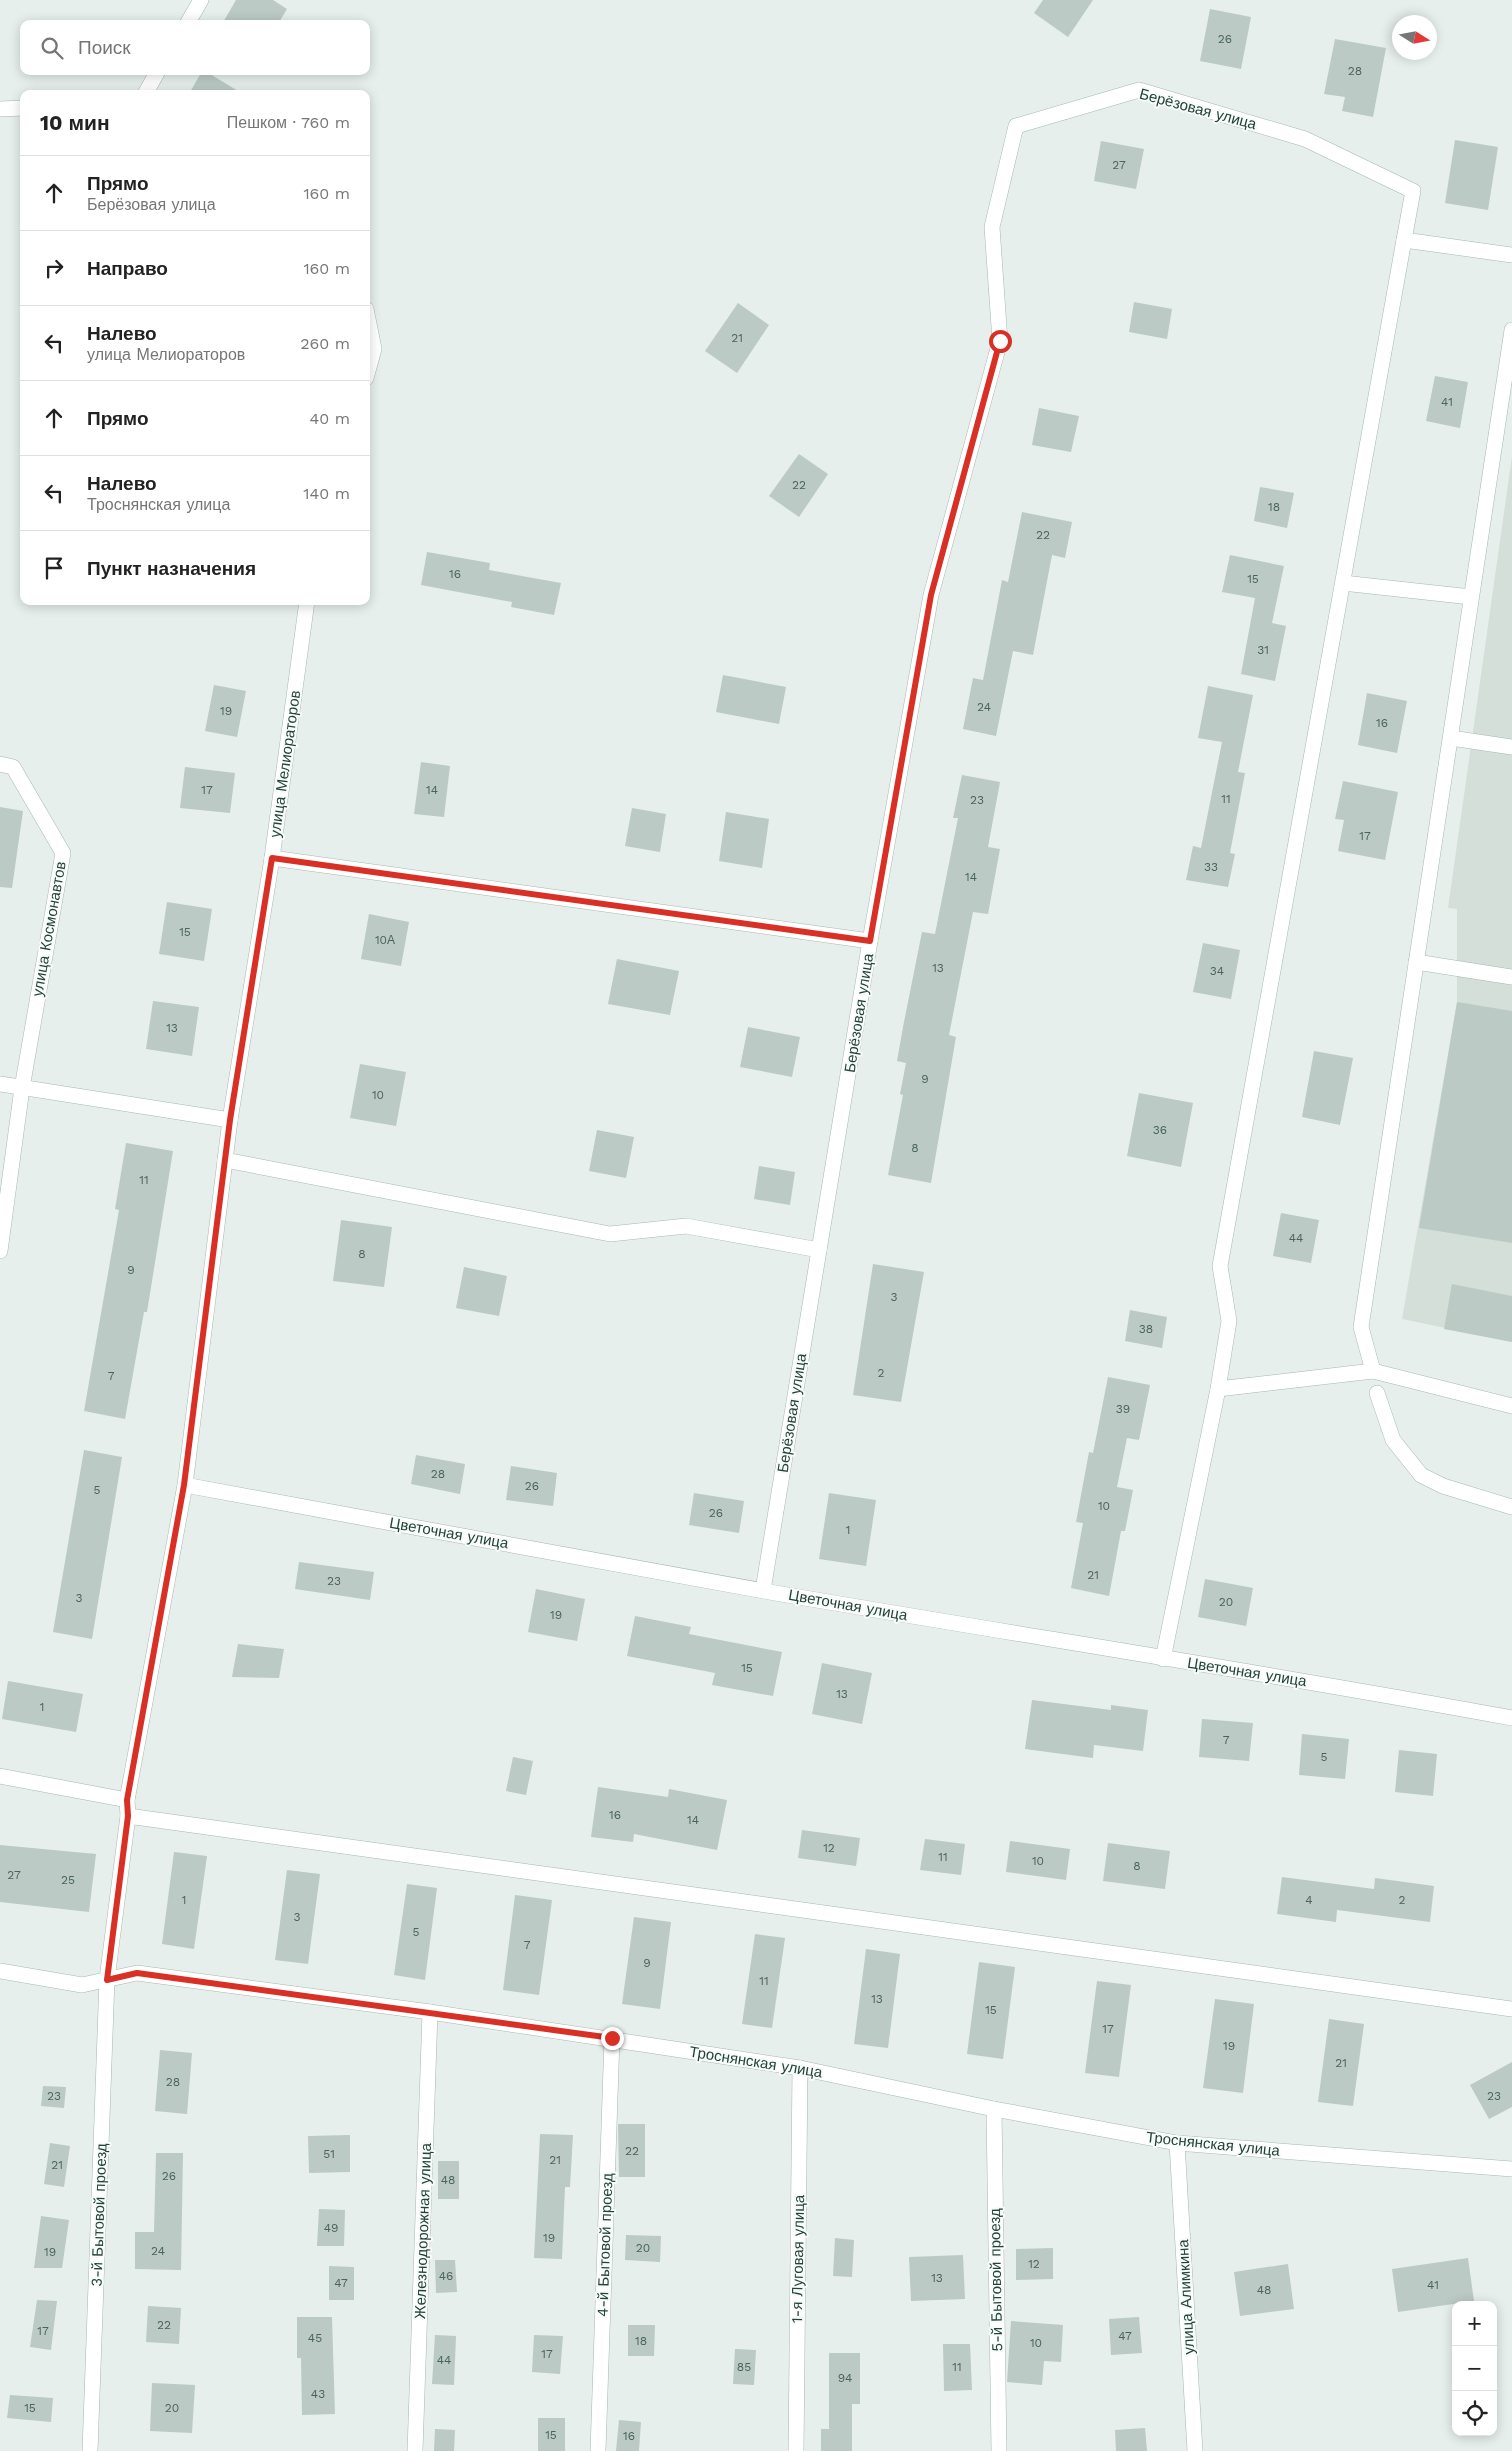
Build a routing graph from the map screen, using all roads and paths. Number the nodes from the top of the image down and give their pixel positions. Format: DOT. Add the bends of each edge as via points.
graph roads {
  1 [pos="201,0"];
  2 [pos="189,20"];
  3 [pos="156,75"];
  4 [pos="146,90"];
  5 [pos="20,108"];
  6 [pos="0,109"];
  7 [pos="1404,240"];
  8 [pos="1512,255"];
  9 [pos="370,329"];
  10 [pos="1512,330"];
  11 [pos="370,364"];
  12 [pos="1343,583"];
  13 [pos="1471,597"];
  14 [pos="306,605"];
  15 [pos="1451,738"];
  16 [pos="1512,747"];
  17 [pos="0,764"];
  18 [pos="272,858"];
  19 [pos="870,941"];
  20 [pos="1416,962"];
  21 [pos="1512,977"];
  22 [pos="0,1084"];
  23 [pos="22,1088"];
  24 [pos="230,1120"];
  25 [pos="225,1160"];
  26 [pos="1,1242"];
  27 [pos="820,1250"];
  28 [pos="1373,1371"];
  29 [pos="1218,1388"];
  30 [pos="1377,1393"];
  31 [pos="1512,1406"];
  32 [pos="184,1485"];
  33 [pos="1512,1507"];
  34 [pos="763,1590"];
  35 [pos="1163,1659"];
  36 [pos="1512,1718"];
  37 [pos="0,1776"];
  38 [pos="127,1800"];
  39 [pos="128,1816"];
  40 [pos="0,1971"];
  41 [pos="107,1980"];
  42 [pos="1512,2009"];
  43 [pos="430,2012"];
  44 [pos="612,2038"];
  45 [pos="800,2068"];
  46 [pos="994,2109"];
  47 [pos="1177,2144"];
  48 [pos="1512,2169"];
  49 [pos="90,2451"];
  50 [pos="415,2451"];
  51 [pos="598,2451"];
  52 [pos="796,2451"];
  53 [pos="999,2451"];
  54 [pos="1195,2451"];
  1 -- 2 [label="street"];
  3 -- 4 [label="street"];
  5 -- 6 [label="street"];
  7 -- 8 [label="street"];
  7 -- 12 [label="street"];
  7 -- 19 [label="street, Берёзовая улица" via="1413,190 1305,139 1139,90 1016,126 992,227 1000,341 931,595"];
  9 -- 11 [label="street" via="374,349"];
  10 -- 13 [label="street"];
  12 -- 13 [label="street"];
  12 -- 29 [label="street" via="1220,1266 1229,1321"];
  13 -- 15 [label="street"];
  14 -- 18 [label="street, улица Мелиораторов"];
  15 -- 16 [label="street"];
  15 -- 20 [label="street"];
  17 -- 23 [label="street, улица Космонавтов" via="14,766 62,853"];
  18 -- 19 [label="street"];
  18 -- 24 [label="street, улица Мелиораторов"];
  19 -- 27 [label="street, Берёзовая улица"];
  20 -- 21 [label="street"];
  20 -- 28 [label="street" via="1361,1326"];
  22 -- 23 [label="street"];
  23 -- 24 [label="street"];
  23 -- 26 [label="street, улица Космонавтов"];
  24 -- 25 [label="street, улица Мелиораторов"];
  25 -- 27 [label="street" via="610,1234 686,1226"];
  25 -- 32 [label="street, улица Мелиораторов"];
  27 -- 34 [label="street, Берёзовая улица"];
  28 -- 29 [label="street"];
  28 -- 31 [label="street"];
  29 -- 35 [label="street"];
  30 -- 33 [label="street" via="1394,1440 1421,1475 1443,1486"];
  32 -- 34 [label="street, Цветочная улица"];
  32 -- 38 [label="street, улица Мелиораторов"];
  34 -- 35 [label="street, Цветочная улица"];
  35 -- 36 [label="street, Цветочная улица" via="1356,1689"];
  37 -- 38 [label="street"];
  38 -- 39 [label="street, улица Мелиораторов"];
  39 -- 41 [label="street, 3-й Бытовой проезд"];
  39 -- 42 [label="street"];
  40 -- 41 [label="street, Троснянская улица" via="82,1985"];
  41 -- 43 [label="street, Троснянская улица" via="137,1973"];
  41 -- 49 [label="street, 3-й Бытовой проезд"];
  43 -- 44 [label="street, Троснянская улица"];
  43 -- 50 [label="street, Железнодорожная улица"];
  44 -- 45 [label="street, Троснянская улица"];
  44 -- 51 [label="street, 4-й Бытовой проезд"];
  45 -- 46 [label="street, Троснянская улица"];
  45 -- 52 [label="street, 1-я Луговая улица"];
  46 -- 47 [label="street, Троснянская улица"];
  46 -- 53 [label="street, 5-й Бытовой проезд"];
  47 -- 48 [label="street, Троснянская улица"];
  47 -- 54 [label="street, улица Алимкина"];
}
